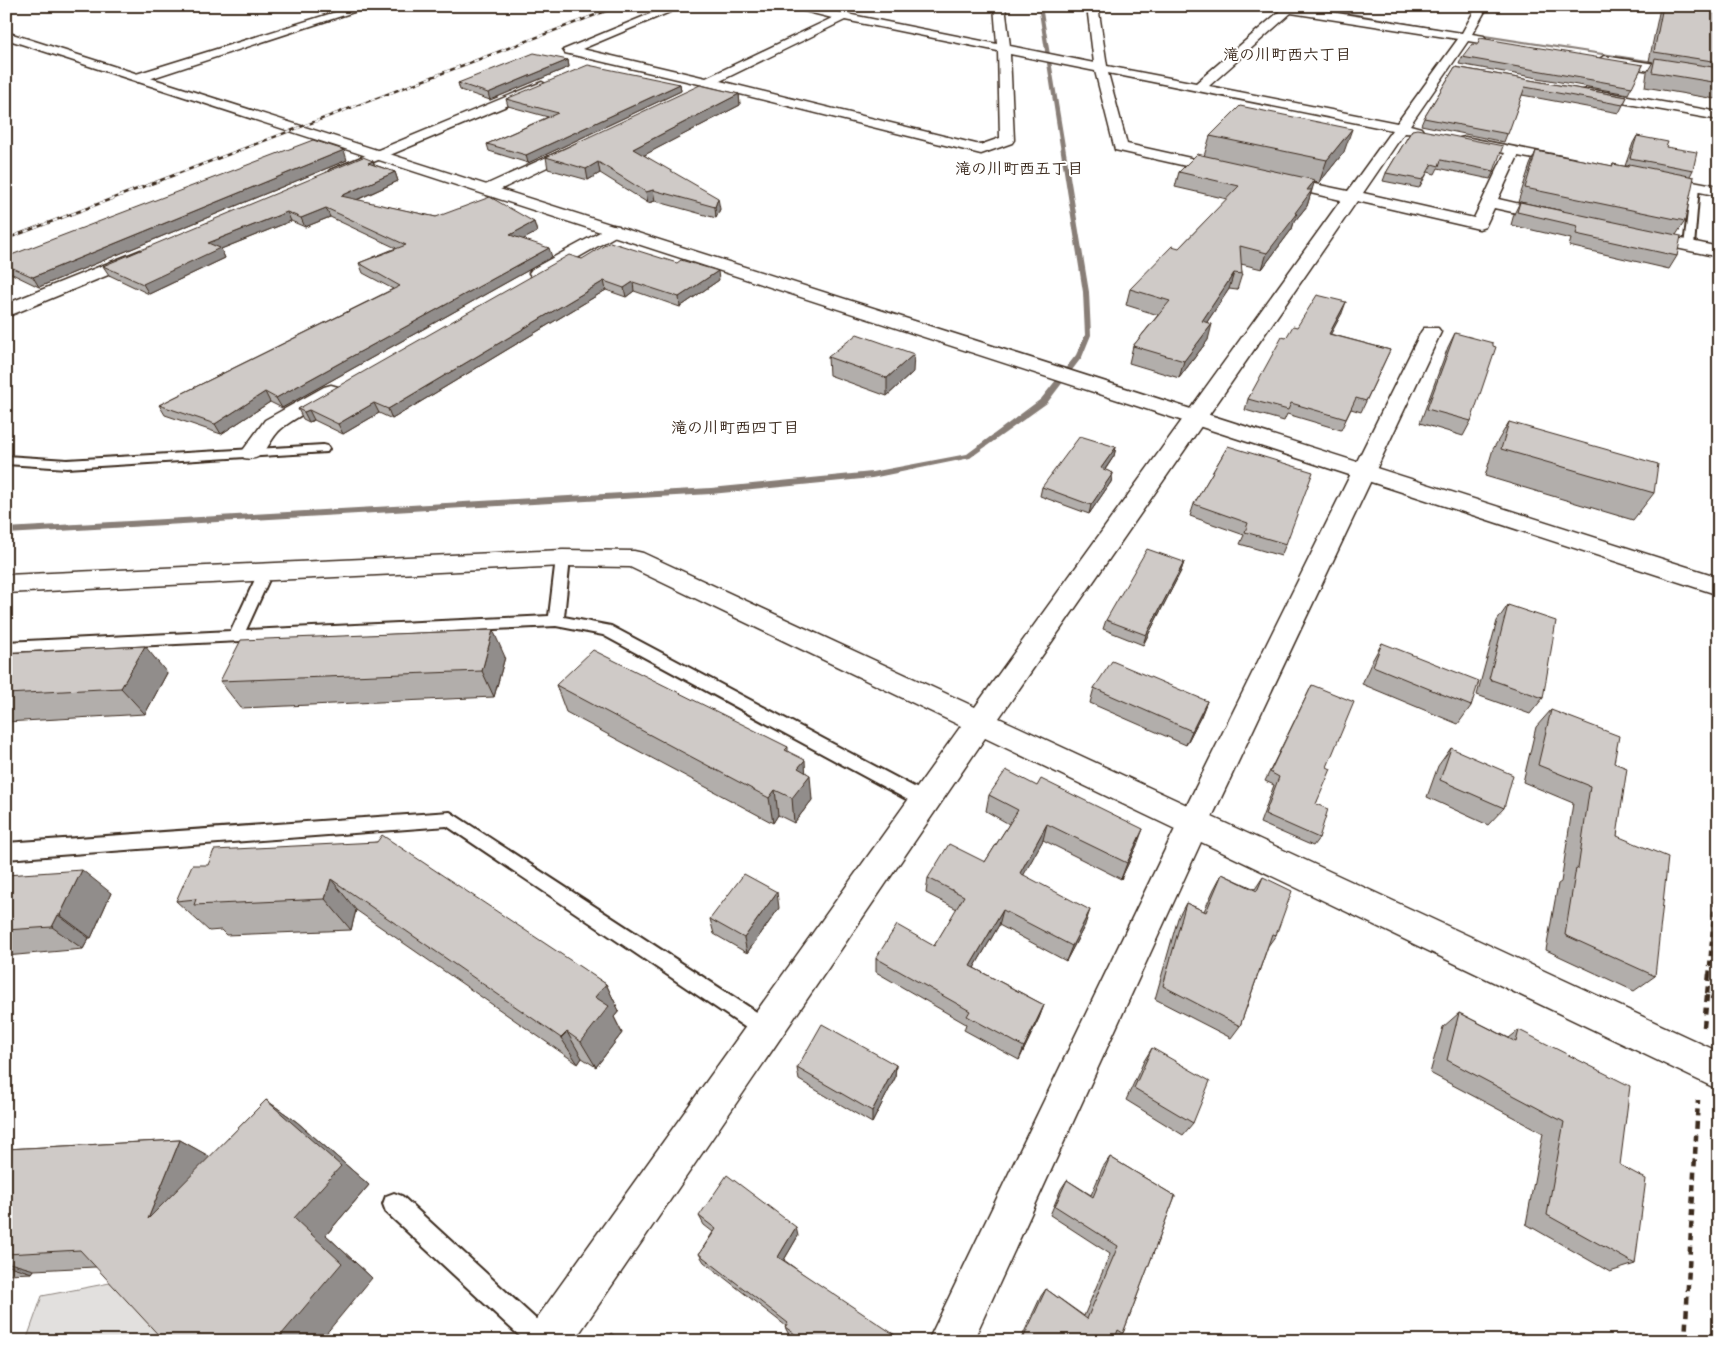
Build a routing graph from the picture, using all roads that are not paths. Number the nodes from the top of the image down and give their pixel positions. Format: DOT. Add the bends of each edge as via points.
graph roads {
  1 [pos="366,6"];
  2 [pos="679,6"];
  3 [pos="789,6"];
  4 [pos="864,6"];
  5 [pos="999,6"];
  6 [pos="1092,6"];
  7 [pos="1270,6"];
  8 [pos="1483,6"];
  9 [pos="1289,9"];
  10 [pos="842,17"];
  11 [pos="6,35"];
  12 [pos="1465,37"];
  13 [pos="1494,42"];
  14 [pos="1004,49"];
  15 [pos="1592,58"];
  16 [pos="605,59"];
  17 [pos="587,67"];
  18 [pos="1444,67"];
  19 [pos="1101,68"];
  20 [pos="1464,70"];
  21 [pos="138,78"];
  22 [pos="1719,78"];
  23 [pos="550,82"];
  24 [pos="710,83"];
  25 [pos="1197,89"];
  26 [pos="1572,90"];
  27 [pos="695,92"];
  28 [pos="1719,116"];
  29 [pos="1399,128"];
  30 [pos="1427,134"];
  31 [pos="1446,137"];
  32 [pos="591,141"];
  33 [pos="1513,151"];
  34 [pos="377,155"];
  35 [pos="1580,164"];
  36 [pos="1244,174"];
  37 [pos="1638,175"];
  38 [pos="322,178"];
  39 [pos="1264,178"];
  40 [pos="1695,186"];
  41 [pos="487,190"];
  42 [pos="1719,191"];
  43 [pos="1351,196"];
  44 [pos="1489,202"];
  45 [pos="1565,219"];
  46 [pos="612,230"];
  47 [pos="1632,233"];
  48 [pos="160,246"];
  49 [pos="1689,246"];
  50 [pos="1719,252"];
  51 [pos="519,284"];
  52 [pos="6,311"];
  53 [pos="1431,332"];
  54 [pos="349,381"];
  55 [pos="1196,418"];
  56 [pos="323,449"];
  57 [pos="252,453"];
  58 [pos="6,460"];
  59 [pos="1364,472"];
  60 [pos="563,558"];
  61 [pos="264,573"];
  62 [pos="6,584"];
  63 [pos="1719,586"];
  64 [pos="556,621"];
  65 [pos="236,636"];
  66 [pos="6,647"];
  67 [pos="980,722"];
  68 [pos="925,801"];
  69 [pos="1193,825"];
  70 [pos="6,851"];
  71 [pos="765,1029"];
  72 [pos="1710,1067"];
  73 [pos="394,1204"];
  74 [pos="543,1341"];
  75 [pos="548,1341"];
  76 [pos="950,1341"];
  1 -- 21 [label="street"];
  2 -- 16 [label="street" via="569,50"];
  3 -- 10 [label="street"];
  4 -- 10 [label="street"];
  5 -- 14 [label="street"];
  6 -- 19 [label="street"];
  7 -- 9 [label="street"];
  8 -- 12 [label="street"];
  9 -- 12 [label="street"];
  9 -- 25 [label="street"];
  10 -- 14 [label="street"];
  10 -- 24 [label="street"];
  11 -- 21 [label="street"];
  12 -- 13 [label="street"];
  12 -- 18 [label="street"];
  14 -- 19 [label="street"];
  14 -- 24 [label="street" via="1007,140 981,150"];
  15 -- 22 [label="street"];
  16 -- 17 [label="street"];
  16 -- 24 [label="street"];
  18 -- 20 [label="street"];
  18 -- 29 [label="street"];
  19 -- 25 [label="street"];
  19 -- 36 [label="street" via="1120,147"];
  21 -- 34 [label="street"];
  23 -- 34 [label="street"];
  24 -- 27 [label="street"];
  25 -- 29 [label="street"];
  26 -- 28 [label="street"];
  29 -- 30 [label="street"];
  29 -- 43 [label="street"];
  31 -- 33 [label="street"];
  32 -- 41 [label="street"];
  33 -- 35 [label="street"];
  33 -- 44 [label="street"];
  34 -- 38 [label="street"];
  34 -- 41 [label="street"];
  37 -- 40 [label="street"];
  39 -- 43 [label="street"];
  40 -- 42 [label="street"];
  40 -- 49 [label="lane"];
  41 -- 46 [label="street"];
  43 -- 44 [label="street" via="1479,224"];
  43 -- 55 [label="street"];
  44 -- 45 [label="street"];
  46 -- 51 [label="street"];
  46 -- 55 [label="street"];
  47 -- 49 [label="street"];
  48 -- 52 [label="street"];
  49 -- 50 [label="street"];
  53 -- 59 [label="street"];
  54 -- 57 [label="street" via="273,425"];
  55 -- 59 [label="street"];
  55 -- 67 [label="street"];
  56 -- 57 [label="lane"];
  57 -- 58 [label="lane" via="67,464"];
  59 -- 63 [label="street"];
  59 -- 69 [label="street"];
  60 -- 61 [label="street"];
  60 -- 64 [label="lane"];
  60 -- 67 [label="street" via="634,559"];
  61 -- 62 [label="street"];
  61 -- 65 [label="lane"];
  64 -- 65 [label="lane"];
  64 -- 68 [label="lane" via="606,630"];
  65 -- 66 [label="lane"];
  67 -- 68 [label="street"];
  67 -- 69 [label="street"];
  68 -- 71 [label="street"];
  69 -- 72 [label="street"];
  69 -- 76 [label="street"];
  70 -- 71 [label="lane" via="450,819"];
  71 -- 75 [label="street"];
  73 -- 74 [label="lane"];
}
